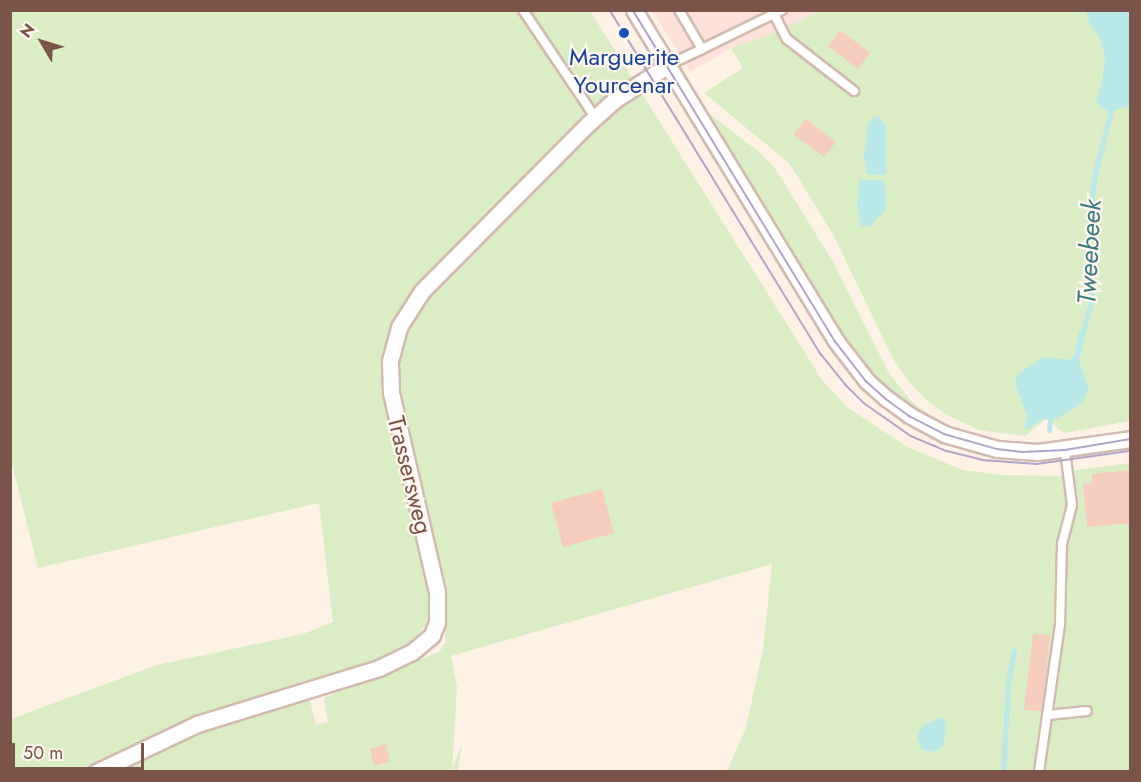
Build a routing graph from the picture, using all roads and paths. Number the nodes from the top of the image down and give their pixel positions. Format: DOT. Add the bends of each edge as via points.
graph roads {
  1 [pos="523,10"];
  2 [pos="634,10"];
  3 [pos="679,10"];
  4 [pos="778,12"];
  5 [pos="702,49"];
  6 [pos="668,65"];
  7 [pos="854,91"];
  8 [pos="595,117"];
  9 [pos="1131,439"];
  10 [pos="1065,450"];
  11 [pos="1087,711"];
  12 [pos="1048,716"];
  13 [pos="96,771"];
  14 [pos="1038,771"];
  1 -- 8 [label="lane"];
  2 -- 6 [label="street"];
  3 -- 5 [label="lane"];
  4 -- 5 [label="lane"];
  4 -- 7 [label="lane" via="787,39"];
  5 -- 6 [label="lane"];
  6 -- 8 [label="street, Trassersweg"];
  6 -- 10 [label="street" via="836,341 867,381 909,416 963,441 1009,451"];
  8 -- 13 [label="street, Trassersweg" via="422,291 394,340 390,361 392,405 437,592 437,622 432,635 412,652 379,668 197,724"];
  9 -- 10 [label="street"];
  10 -- 12 [label="lane" via="1072,505 1062,544 1061,616"];
  11 -- 12 [label="lane"];
  12 -- 14 [label="lane"];
}
